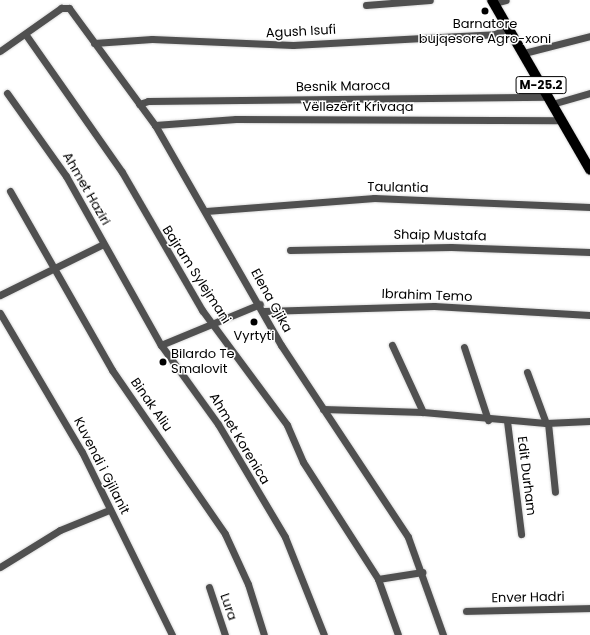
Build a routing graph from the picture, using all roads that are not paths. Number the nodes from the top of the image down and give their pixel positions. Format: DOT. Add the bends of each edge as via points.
graph roads {
  1 [pos="430,0"];
  2 [pos="506,0"];
  3 [pos="493,2"];
  4 [pos="366,5"];
  5 [pos="509,28"];
  6 [pos="26,35"];
  7 [pos="590,36"];
  8 [pos="94,43"];
  9 [pos="0,51"];
  10 [pos="524,53"];
  11 [pos="7,93"];
  12 [pos="590,93"];
  13 [pos="550,101"];
  14 [pos="139,104"];
  15 [pos="561,120"];
  16 [pos="155,125"];
  17 [pos="590,170"];
  18 [pos="10,191"];
  19 [pos="590,208"];
  20 [pos="206,211"];
  21 [pos="103,244"];
  22 [pos="290,250"];
  23 [pos="590,252"];
  24 [pos="54,268"];
  25 [pos="0,295"];
  26 [pos="260,304"];
  27 [pos="264,311"];
  28 [pos="0,313"];
  29 [pos="590,315"];
  30 [pos="212,324"];
  31 [pos="161,345"];
  32 [pos="392,345"];
  33 [pos="464,347"];
  34 [pos="527,372"];
  35 [pos="323,409"];
  36 [pos="424,412"];
  37 [pos="488,420"];
  38 [pos="590,420"];
  39 [pos="507,421"];
  40 [pos="547,423"];
  41 [pos="555,492"];
  42 [pos="109,510"];
  43 [pos="521,534"];
  44 [pos="0,567"];
  45 [pos="422,572"];
  46 [pos="378,579"];
  47 [pos="209,587"];
  48 [pos="590,608"];
  49 [pos="466,611"];
  50 [pos="172,635"];
  51 [pos="225,635"];
  52 [pos="264,635"];
  53 [pos="324,635"];
  54 [pos="398,635"];
  55 [pos="443,635"];
  1 -- 4 [label="street"];
  2 -- 3 [label="street"];
  3 -- 5 [label="main road, M-25.2"];
  5 -- 8 [label="street, Agush Isufi" via="467,36 293,45 152,39"];
  5 -- 10 [label="main road, M-25.2"];
  6 -- 8 [label="street, Elena Gjika" via="65,6"];
  6 -- 9 [label="street"];
  6 -- 30 [label="street, Bajram Sylejmani" via="97,132"];
  7 -- 10 [label="street"];
  8 -- 14 [label="street, Elena Gjika"];
  10 -- 13 [label="main road, M-25.2"];
  11 -- 21 [label="street, Ahmet Haziri" via="66,176"];
  12 -- 13 [label="street, Besnik Maroca"];
  13 -- 14 [label="street, Besnik Maroca" via="148,101"];
  13 -- 15 [label="main road, M-25.2"];
  14 -- 16 [label="street, Elena Gjika"];
  15 -- 16 [label="street, Vëllezërit Krivaqa" via="236,119"];
  15 -- 17 [label="main road, M-25.2"];
  16 -- 20 [label="street, Elena Gjika"];
  18 -- 24 [label="street, Binak Aliu"];
  19 -- 20 [label="street, Taulantia" via="374,198"];
  20 -- 26 [label="street, Elena Gjika"];
  21 -- 24 [label="street, Ahmet Haziri"];
  21 -- 31 [label="street, Ahmet Korenica"];
  22 -- 23 [label="street, Shaip Mustafa" via="436,247"];
  24 -- 25 [label="street, Ahmet Haziri"];
  24 -- 52 [label="street, Binak Aliu" via="112,370 225,534 248,584"];
  26 -- 27 [label="street, Elena Gjika"];
  26 -- 30 [label="street"];
  27 -- 29 [label="street, Ibrahim Temo" via="434,306"];
  27 -- 35 [label="street, Elena Gjika"];
  28 -- 42 [label="street, Kuvendi i Gjilanit" via="72,433"];
  30 -- 31 [label="street"];
  30 -- 46 [label="street, Bajram Sylejmani" via="287,425 303,462"];
  31 -- 53 [label="street, Ahmet Korenica" via="214,418 285,537"];
  32 -- 36 [label="street"];
  33 -- 37 [label="street"];
  34 -- 40 [label="street"];
  35 -- 36 [label="street, Edit Durham"];
  35 -- 45 [label="street, Elena Gjika" via="408,537"];
  36 -- 37 [label="street, Edit Durham"];
  37 -- 39 [label="street, Edit Durham"];
  38 -- 40 [label="street, Edit Durham"];
  39 -- 40 [label="street, Edit Durham"];
  39 -- 43 [label="street, Edit Durham"];
  40 -- 41 [label="street"];
  42 -- 44 [label="street" via="60,530"];
  42 -- 50 [label="street, Kuvendi i Gjilanit" via="140,565"];
  45 -- 46 [label="street"];
  45 -- 55 [label="street, Elena Gjika"];
  46 -- 54 [label="street, Bajram Sylejmani"];
  47 -- 51 [label="street, Lura"];
  48 -- 49 [label="street, Enver Hadri"];
}
